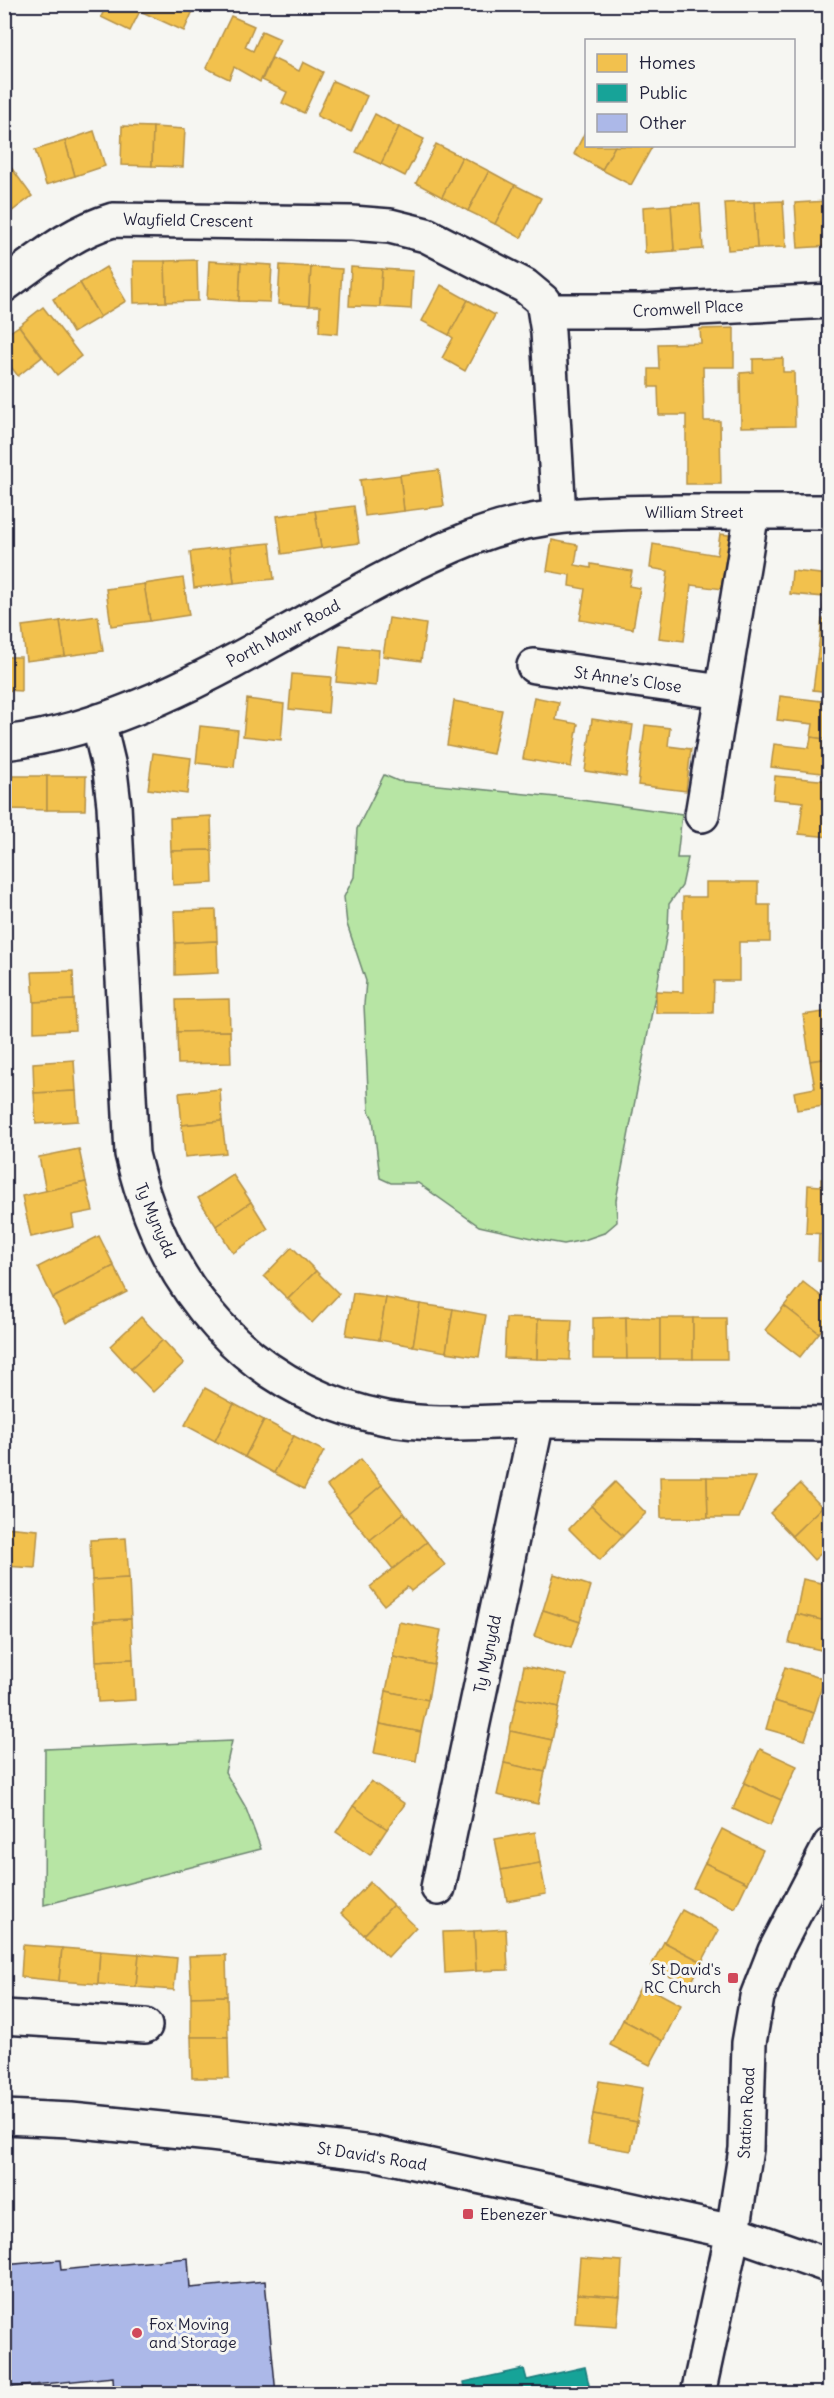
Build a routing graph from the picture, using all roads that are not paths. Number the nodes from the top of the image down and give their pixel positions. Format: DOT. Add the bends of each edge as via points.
graph roads {
  1 [pos="4,285"];
  2 [pos="830,301"];
  3 [pos="546,311"];
  4 [pos="752,512"];
  5 [pos="830,512"];
  6 [pos="559,515"];
  7 [pos="534,666"];
  8 [pos="722,692"];
  9 [pos="98,721"];
  10 [pos="4,743"];
  11 [pos="702,815"];
  12 [pos="537,1420"];
  13 [pos="830,1424"];
  14 [pos="827,1855"];
  15 [pos="438,1888"];
  16 [pos="4,2017"];
  17 [pos="146,2026"];
  18 [pos="4,2116"];
  19 [pos="733,2232"];
  20 [pos="830,2266"];
  21 [pos="698,2394"];
  1 -- 3 [label="street, Wayfield Crescent" via="64,241 113,220 390,226 426,235 525,286 543,301"];
  2 -- 3 [label="street, Cromwell Place" via="642,311"];
  3 -- 6 [label="street"];
  4 -- 5 [label="street, William Street"];
  4 -- 6 [label="street, William Street"];
  4 -- 8 [label="street"];
  6 -- 9 [label="street, Porth Mawr Road" via="471,538 195,680"];
  7 -- 8 [label="street, St Anne's Close"];
  8 -- 11 [label="street"];
  9 -- 10 [label="street, Porth Mawr Road"];
  9 -- 12 [label="street, Ty Mynydd" via="114,805 132,1154 142,1196 183,1278 237,1347 274,1375 311,1395 387,1419"];
  12 -- 13 [label="street, Ty Mynydd"];
  12 -- 15 [label="street, Ty Mynydd"];
  14 -- 19 [label="street, Station Road" via="775,1951 757,1997 749,2043 746,2149"];
  16 -- 17 [label="street"];
  18 -- 19 [label="street, St David's Road" via="188,2131 372,2153"];
  19 -- 20 [label="street, St David's Road"];
  19 -- 21 [label="street, Station Road"];
}
